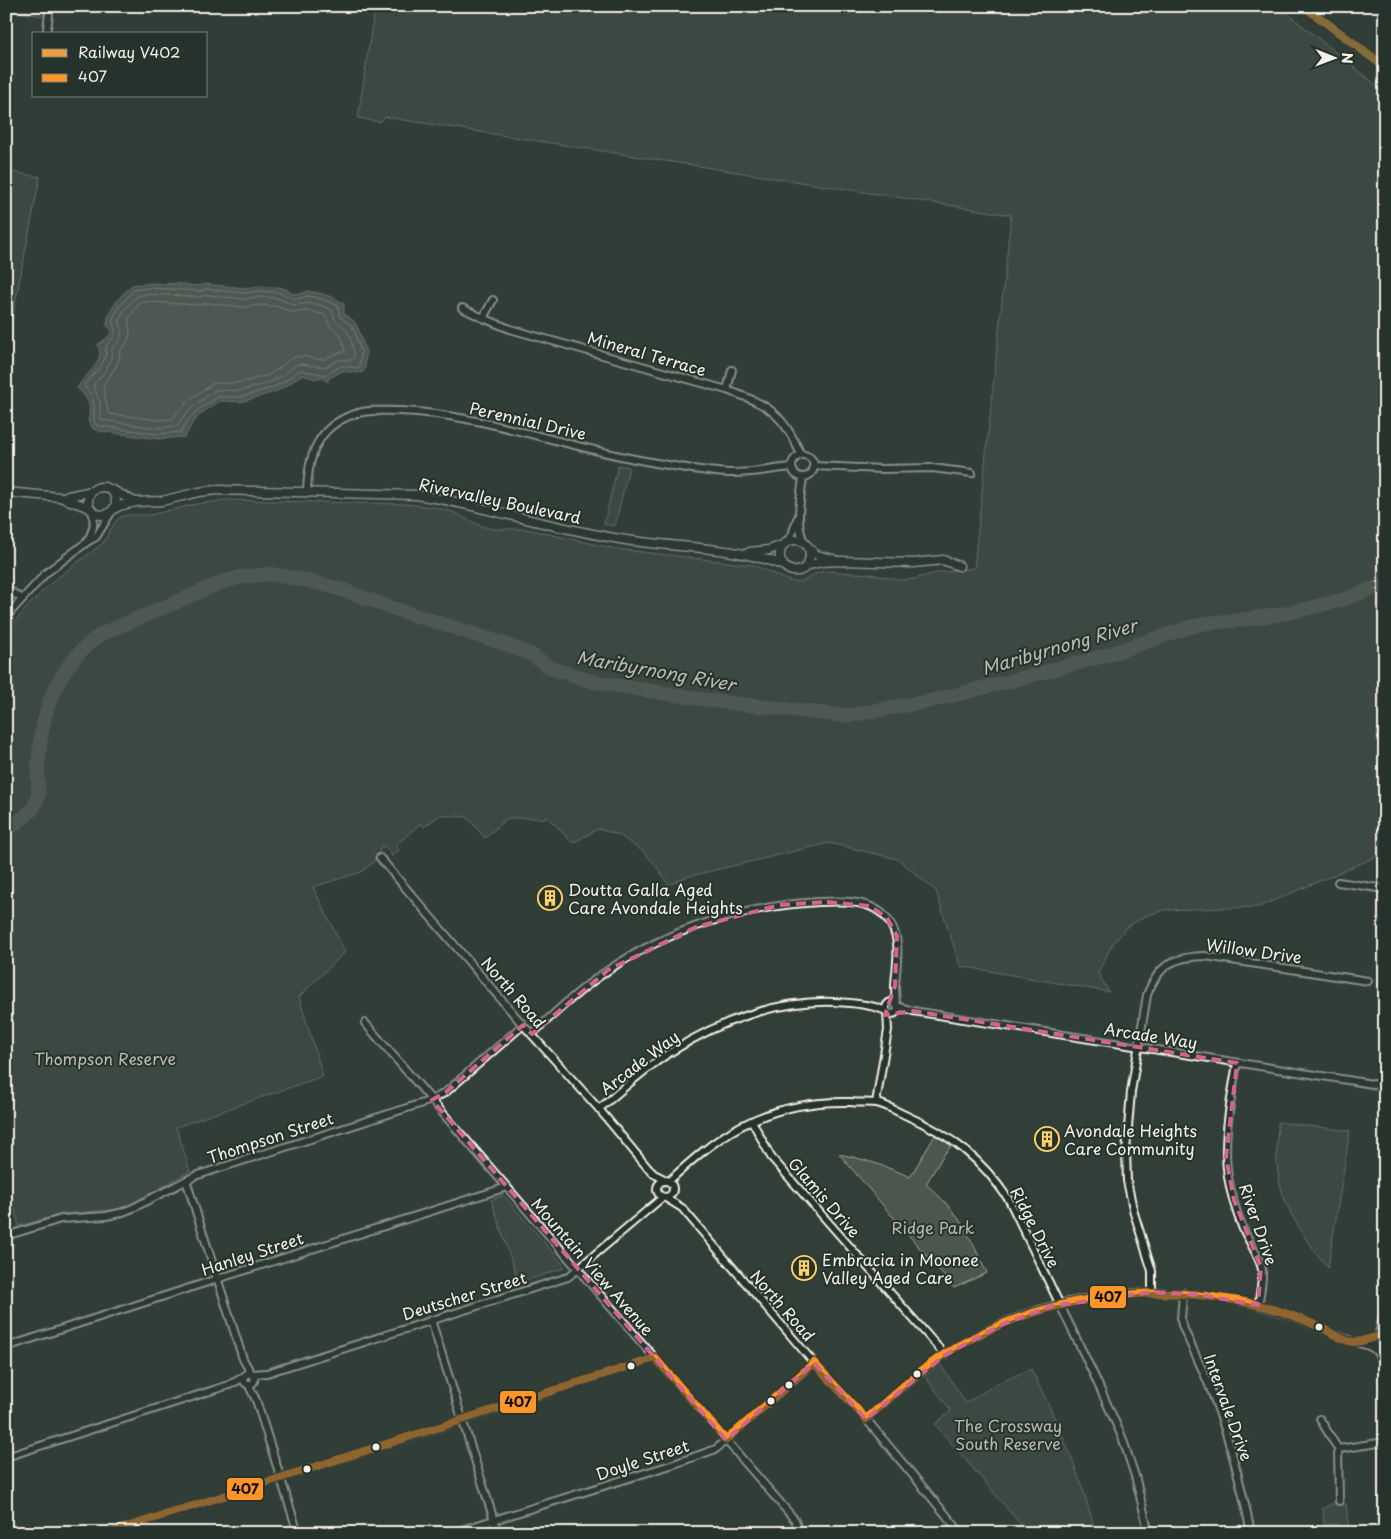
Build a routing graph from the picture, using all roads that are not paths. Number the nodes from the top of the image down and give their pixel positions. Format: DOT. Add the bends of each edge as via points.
graph roads {
  1 [pos="50,6"];
  2 [pos="47,29"];
  3 [pos="493,300"];
  4 [pos="462,308"];
  5 [pos="483,318"];
  6 [pos="732,370"];
  7 [pos="727,390"];
  8 [pos="801,455"];
  9 [pos="813,466"];
  10 [pos="792,467"];
  11 [pos="972,473"];
  12 [pos="803,477"];
  13 [pos="110,489"];
  14 [pos="92,491"];
  15 [pos="6,492"];
  16 [pos="307,492"];
  17 [pos="60,497"];
  18 [pos="136,502"];
  19 [pos="800,508"];
  20 [pos="91,509"];
  21 [pos="113,510"];
  22 [pos="87,542"];
  23 [pos="785,544"];
  24 [pos="807,545"];
  25 [pos="738,552"];
  26 [pos="840,560"];
  27 [pos="782,565"];
  28 [pos="806,566"];
  29 [pos="959,566"];
  30 [pos="6,588"];
  31 [pos="22,599"];
  32 [pos="6,617"];
  33 [pos="380,858"];
  34 [pos="1338,882"];
  35 [pos="1385,889"];
  36 [pos="1368,981"];
  37 [pos="892,1009"];
  38 [pos="365,1023"];
  39 [pos="523,1024"];
  40 [pos="532,1034"];
  41 [pos="1138,1048"];
  42 [pos="1237,1063"];
  43 [pos="1385,1086"];
  44 [pos="432,1100"];
  45 [pos="876,1103"];
  46 [pos="599,1110"];
  47 [pos="752,1121"];
  48 [pos="647,1167"];
  49 [pos="186,1180"];
  50 [pos="670,1184"];
  51 [pos="507,1187"];
  52 [pos="658,1187"];
  53 [pos="664,1197"];
  54 [pos="648,1208"];
  55 [pos="682,1208"];
  56 [pos="6,1236"];
  57 [pos="578,1270"];
  58 [pos="217,1279"];
  59 [pos="1152,1292"];
  60 [pos="1183,1293"];
  61 [pos="1060,1304"];
  62 [pos="1258,1304"];
  63 [pos="1385,1308"];
  64 [pos="431,1320"];
  65 [pos="1380,1334"];
  66 [pos="1354,1342"];
  67 [pos="6,1347"];
  68 [pos="1374,1349"];
  69 [pos="945,1355"];
  70 [pos="1385,1357"];
  71 [pos="655,1358"];
  72 [pos="814,1363"];
  73 [pos="249,1379"];
  74 [pos="1320,1419"];
  75 [pos="463,1420"];
  76 [pos="866,1420"];
  77 [pos="726,1440"];
  78 [pos="1385,1442"];
  79 [pos="1338,1449"];
  80 [pos="6,1457"];
  81 [pos="281,1477"];
  82 [pos="1339,1501"];
  83 [pos="494,1519"];
  84 [pos="6,1529"];
  85 [pos="796,1531"];
  86 [pos="7,1533"];
  87 [pos="107,1533"];
  88 [pos="298,1533"];
  89 [pos="452,1533"];
  90 [pos="498,1533"];
  91 [pos="961,1533"];
  92 [pos="1149,1533"];
  93 [pos="1251,1533"];
  1 -- 2 [label="street"];
  3 -- 5 [label="street"];
  4 -- 5 [label="street, Mineral Terrace"];
  5 -- 7 [label="street, Mineral Terrace" via="510,329"];
  6 -- 7 [label="street"];
  7 -- 8 [label="street, Mineral Terrace" via="768,407 783,422"];
  8 -- 9 [label="street" via="811,459"];
  8 -- 10 [label="street" via="794,460"];
  9 -- 11 [label="street" via="932,468"];
  9 -- 12 [label="street" via="810,474"];
  10 -- 12 [label="street"];
  10 -- 16 [label="street, Perennial Drive" via="764,472 714,472 629,458 452,416 376,411 349,416 324,435 309,462"];
  12 -- 19 [label="street"];
  13 -- 14 [label="street" via="101,487"];
  13 -- 18 [label="street, Rivervalley Boulevard"];
  13 -- 21 [label="street" via="115,496"];
  14 -- 17 [label="street"];
  14 -- 20 [label="street" via="88,499"];
  15 -- 17 [label="street"];
  16 -- 18 [label="street, Rivervalley Boulevard" via="216,490 162,501"];
  16 -- 25 [label="street, Rivervalley Boulevard" via="416,494 605,536"];
  17 -- 20 [label="street"];
  18 -- 21 [label="street, Rivervalley Boulevard"];
  19 -- 23 [label="street" via="792,535"];
  19 -- 24 [label="street" via="800,532"];
  20 -- 21 [label="street" via="102,515"];
  20 -- 22 [label="street" via="94,528"];
  21 -- 22 [label="street" via="96,537"];
  22 -- 31 [label="street" via="46,573"];
  23 -- 24 [label="street" via="796,540"];
  23 -- 25 [label="street, Rivervalley Boulevard" via="768,550"];
  23 -- 27 [label="street" via="779,554"];
  24 -- 26 [label="street" via="816,554"];
  24 -- 28 [label="street" via="810,556"];
  25 -- 27 [label="street, Rivervalley Boulevard"];
  26 -- 28 [label="street"];
  26 -- 29 [label="street" via="912,563 943,560"];
  27 -- 28 [label="street" via="797,571"];
  30 -- 31 [label="street"];
  31 -- 32 [label="street"];
  33 -- 39 [label="street, North Road"];
  34 -- 35 [label="street"];
  36 -- 41 [label="street, Willow Drive" via="1205,956 1180,958 1160,971 1151,985"];
  37 -- 40 [label="street" via="899,954 897,936 887,918 870,906 858,903 780,905 696,927 643,950 608,970"];
  37 -- 41 [label="street, Arcade Way"];
  37 -- 45 [label="street"];
  37 -- 46 [label="street, Arcade Way" via="848,1003 803,1003 760,1011 670,1052"];
  38 -- 44 [label="street, Mountain View Avenue"];
  39 -- 40 [label="street, North Road"];
  39 -- 44 [label="street, Thompson Street" via="446,1092"];
  40 -- 46 [label="street, North Road"];
  41 -- 42 [label="street, Arcade Way"];
  41 -- 59 [label="street" via="1127,1127 1127,1181 1152,1271"];
  42 -- 43 [label="street, Arcade Way"];
  42 -- 62 [label="street, River Drive" via="1226,1157 1234,1200 1261,1267"];
  44 -- 49 [label="street, Thompson Street"];
  44 -- 51 [label="street, Mountain View Avenue"];
  45 -- 47 [label="street, Ridge Drive" via="822,1102 773,1112"];
  45 -- 61 [label="street, Ridge Drive" via="928,1125 967,1151 981,1165 1009,1200"];
  46 -- 48 [label="street, North Road"];
  47 -- 50 [label="street, Ridge Drive" via="723,1136"];
  47 -- 69 [label="street, Glamis Drive" via="771,1157"];
  48 -- 50 [label="street, North Road"];
  48 -- 52 [label="street, North Road"];
  49 -- 56 [label="street, Thompson Street" via="120,1213 61,1219"];
  49 -- 58 [label="street"];
  50 -- 52 [label="street"];
  50 -- 53 [label="street, Deutscher Street" via="670,1196"];
  50 -- 55 [label="street, North Road"];
  51 -- 57 [label="street, Mountain View Avenue"];
  51 -- 58 [label="street, Hanley Street"];
  52 -- 53 [label="street, North Road"];
  52 -- 54 [label="street, Deutscher Street"];
  53 -- 54 [label="street, Deutscher Street"];
  53 -- 55 [label="street, North Road"];
  54 -- 57 [label="street, Deutscher Street"];
  55 -- 72 [label="street, North Road"];
  57 -- 64 [label="street, Deutscher Street" via="568,1277"];
  57 -- 71 [label="street, Mountain View Avenue"];
  58 -- 67 [label="street, Hanley Street"];
  58 -- 73 [label="street"];
  59 -- 60 [label="street"];
  59 -- 61 [label="street"];
  60 -- 62 [label="street"];
  60 -- 93 [label="street, Intervale Drive" via="1182,1325 1223,1422"];
  61 -- 69 [label="street" via="1005,1323"];
  61 -- 92 [label="street, Ridge Drive" via="1122,1437"];
  62 -- 66 [label="street"];
  63 -- 65 [label="street"];
  64 -- 73 [label="street, Deutscher Street"];
  64 -- 75 [label="street"];
  65 -- 66 [label="street"];
  65 -- 68 [label="street" via="1373,1343"];
  66 -- 68 [label="street"];
  68 -- 70 [label="street"];
  69 -- 76 [label="street"];
  71 -- 75 [label="street"];
  71 -- 77 [label="street, Mountain View Avenue"];
  72 -- 76 [label="street, North Road"];
  72 -- 77 [label="street, Doyle Street"];
  73 -- 80 [label="street, Deutscher Street"];
  73 -- 81 [label="street"];
  74 -- 79 [label="street"];
  75 -- 81 [label="street"];
  75 -- 83 [label="street"];
  76 -- 91 [label="street, North Road"];
  77 -- 83 [label="street, Doyle Street" via="716,1449 674,1464"];
  77 -- 85 [label="street, Mountain View Avenue" via="795,1520"];
  78 -- 79 [label="street"];
  79 -- 82 [label="street"];
  81 -- 87 [label="street"];
  81 -- 88 [label="street"];
  83 -- 89 [label="street, Doyle Street"];
  83 -- 90 [label="street"];
  84 -- 86 [label="street"];
}
